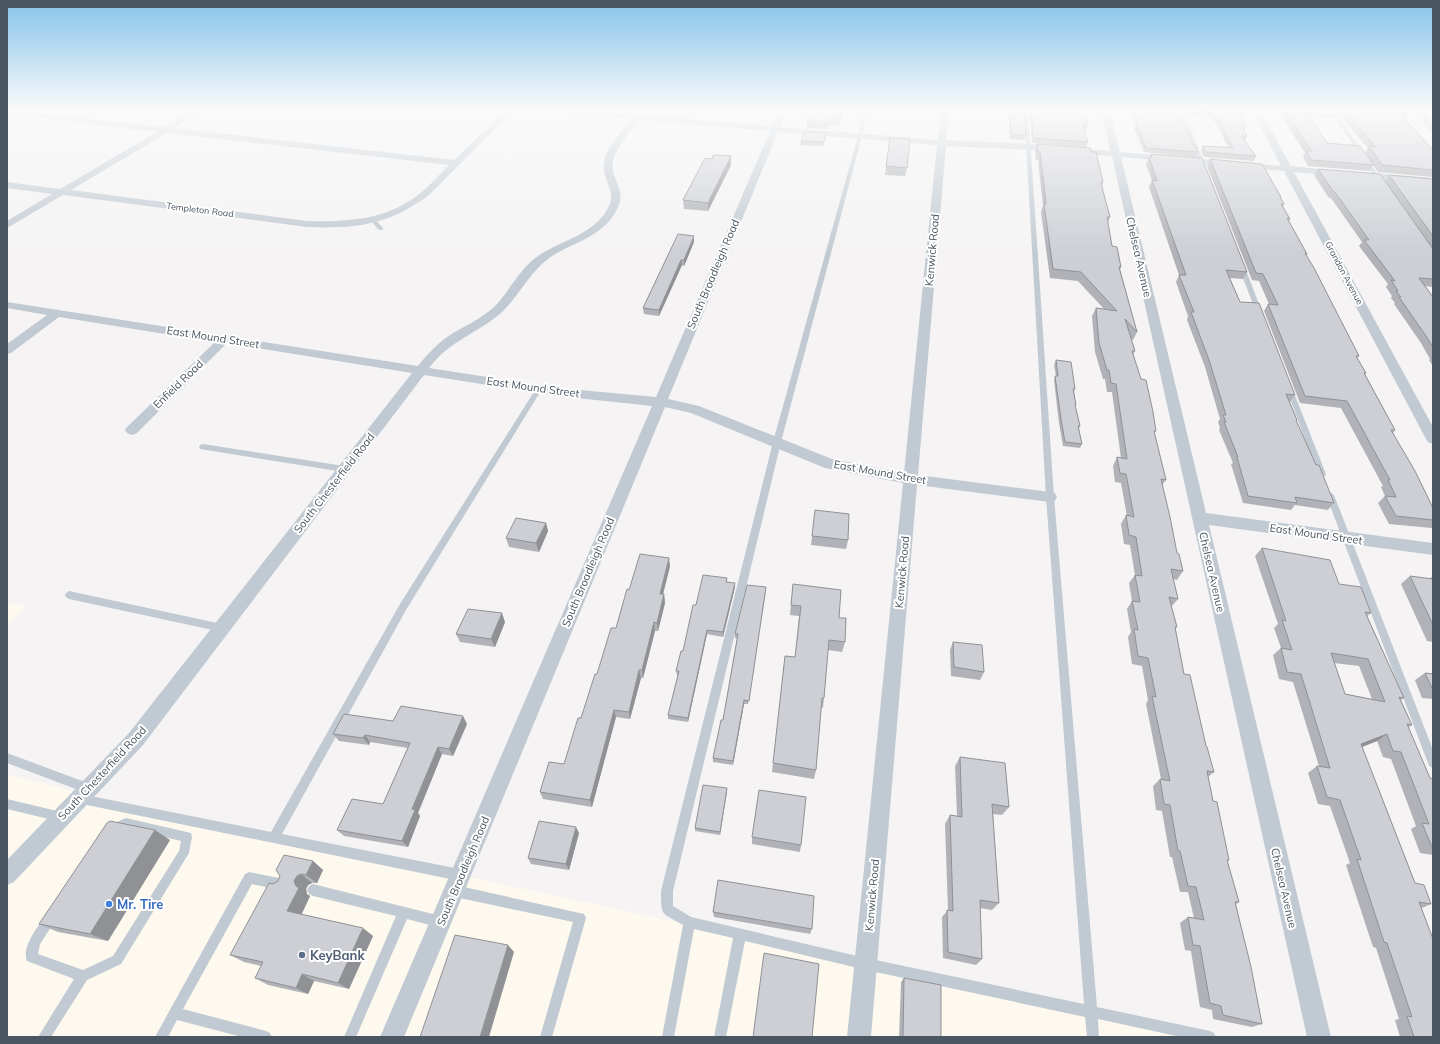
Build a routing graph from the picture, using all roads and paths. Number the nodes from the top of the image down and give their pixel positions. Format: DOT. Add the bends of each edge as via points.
graph roads {
  1 [pos="120,157"];
  2 [pos="401,157"];
  3 [pos="463,157"];
  4 [pos="610,157"];
  5 [pos="762,157"];
  6 [pos="854,157"];
  7 [pos="941,157"];
  8 [pos="1029,157"];
  9 [pos="1116,157"];
  10 [pos="1148,157"];
  11 [pos="1199,157"];
  12 [pos="1281,157"];
  13 [pos="1364,157"];
  14 [pos="1201,161"];
  15 [pos="457,163"];
  16 [pos="1288,169"];
  17 [pos="1207,176"];
  18 [pos="1377,176"];
  19 [pos="1433,181"];
  20 [pos="7,185"];
  21 [pos="1386,188"];
  22 [pos="61,192"];
  23 [pos="373,220"];
  24 [pos="7,225"];
  25 [pos="381,229"];
  26 [pos="1238,257"];
  27 [pos="7,305"];
  28 [pos="57,313"];
  29 [pos="1261,316"];
  30 [pos="225,339"];
  31 [pos="7,350"];
  32 [pos="422,370"];
  33 [pos="1286,382"];
  34 [pos="539,389"];
  35 [pos="660,402"];
  36 [pos="132,430"];
  37 [pos="1433,439"];
  38 [pos="777,442"];
  39 [pos="203,447"];
  40 [pos="344,470"];
  41 [pos="911,479"];
  42 [pos="1050,497"];
  43 [pos="1199,518"];
  44 [pos="1346,538"];
  45 [pos="1433,549"];
  46 [pos="68,595"];
  47 [pos="222,628"];
  48 [pos="7,758"];
  49 [pos="1433,762"];
  50 [pos="85,794"];
  51 [pos="7,804"];
  52 [pos="62,817"];
  53 [pos="106,838"];
  54 [pos="274,838"];
  55 [pos="7,875"];
  56 [pos="461,875"];
  57 [pos="284,885"];
  58 [pos="313,890"];
  59 [pos="455,891"];
  60 [pos="57,909"];
  61 [pos="404,912"];
  62 [pos="442,922"];
  63 [pos="689,922"];
  64 [pos="740,934"];
  65 [pos="866,964"];
  66 [pos="83,976"];
  67 [pos="175,1013"];
  68 [pos="1092,1013"];
  69 [pos="44,1037"];
  70 [pos="161,1037"];
  71 [pos="266,1037"];
  72 [pos="350,1037"];
  73 [pos="392,1037"];
  74 [pos="546,1037"];
  75 [pos="668,1037"];
  76 [pos="720,1037"];
  77 [pos="859,1037"];
  78 [pos="1093,1037"];
  79 [pos="1210,1037"];
  80 [pos="1319,1037"];
  1 -- 22 [label="street"];
  2 -- 15 [label="street"];
  3 -- 15 [label="street"];
  4 -- 32 [label="street, South Chesterfield Road" via="608,175 617,195 602,224 581,239 545,255 536,262 506,301 450,341"];
  5 -- 35 [label="street, South Broadleigh Road"];
  6 -- 38 [label="lane"];
  7 -- 41 [label="street, Kenwick Road"];
  8 -- 42 [label="lane"];
  9 -- 43 [label="street, Chelsea Avenue"];
  10 -- 14 [label="street"];
  11 -- 14 [label="lane"];
  12 -- 16 [label="street, Grandon Avenue"];
  13 -- 18 [label="lane"];
  14 -- 16 [label="street"];
  14 -- 17 [label="lane"];
  15 -- 23 [label="street, Templeton Road" via="411,204"];
  16 -- 18 [label="street"];
  16 -- 37 [label="street, Grandon Avenue"];
  18 -- 19 [label="street"];
  18 -- 21 [label="lane"];
  20 -- 22 [label="street, Templeton Road"];
  22 -- 23 [label="street, Templeton Road" via="307,224 337,225"];
  22 -- 24 [label="street"];
  23 -- 25 [label="lane"];
  26 -- 29 [label="lane"];
  27 -- 28 [label="street, East Mound Street"];
  28 -- 30 [label="street, East Mound Street"];
  28 -- 31 [label="street"];
  30 -- 32 [label="street, East Mound Street"];
  30 -- 36 [label="street, Enfield Road"];
  32 -- 34 [label="street, East Mound Street"];
  32 -- 40 [label="street, South Chesterfield Road"];
  33 -- 44 [label="lane"];
  34 -- 35 [label="street, East Mound Street"];
  34 -- 54 [label="lane" via="403,607"];
  35 -- 38 [label="street, East Mound Street" via="694,409"];
  35 -- 56 [label="street, South Broadleigh Road"];
  38 -- 41 [label="street, East Mound Street" via="830,464"];
  38 -- 63 [label="lane" via="667,891 667,909"];
  39 -- 40 [label="lane"];
  40 -- 47 [label="street, South Chesterfield Road"];
  41 -- 42 [label="street, East Mound Street"];
  41 -- 65 [label="street, Kenwick Road"];
  42 -- 68 [label="lane"];
  43 -- 44 [label="street, East Mound Street"];
  43 -- 80 [label="street, Chelsea Avenue"];
  44 -- 45 [label="street, East Mound Street"];
  44 -- 49 [label="lane"];
  46 -- 47 [label="lane"];
  47 -- 50 [label="street, South Chesterfield Road" via="136,739"];
  48 -- 50 [label="lane"];
  50 -- 52 [label="street, South Chesterfield Road"];
  50 -- 54 [label="lane"];
  51 -- 52 [label="lane"];
  52 -- 55 [label="street, South Chesterfield Road"];
  53 -- 66 [label="lane" via="111,831 126,823 187,837 184,853 117,960"];
  54 -- 56 [label="lane"];
  56 -- 59 [label="street, South Broadleigh Road"];
  57 -- 67 [label="lane" via="249,878"];
  58 -- 61 [label="lane"];
  59 -- 62 [label="street, South Broadleigh Road"];
  59 -- 74 [label="lane" via="580,918"];
  60 -- 66 [label="lane" via="34,941 31,957"];
  61 -- 62 [label="lane"];
  61 -- 72 [label="lane"];
  62 -- 73 [label="street, South Broadleigh Road"];
  63 -- 64 [label="lane"];
  63 -- 75 [label="lane"];
  64 -- 65 [label="lane"];
  64 -- 76 [label="lane"];
  65 -- 68 [label="lane"];
  65 -- 77 [label="street, Kenwick Road"];
  66 -- 69 [label="lane"];
  67 -- 70 [label="lane"];
  67 -- 71 [label="lane"];
  68 -- 78 [label="lane"];
  68 -- 79 [label="lane"];
}
